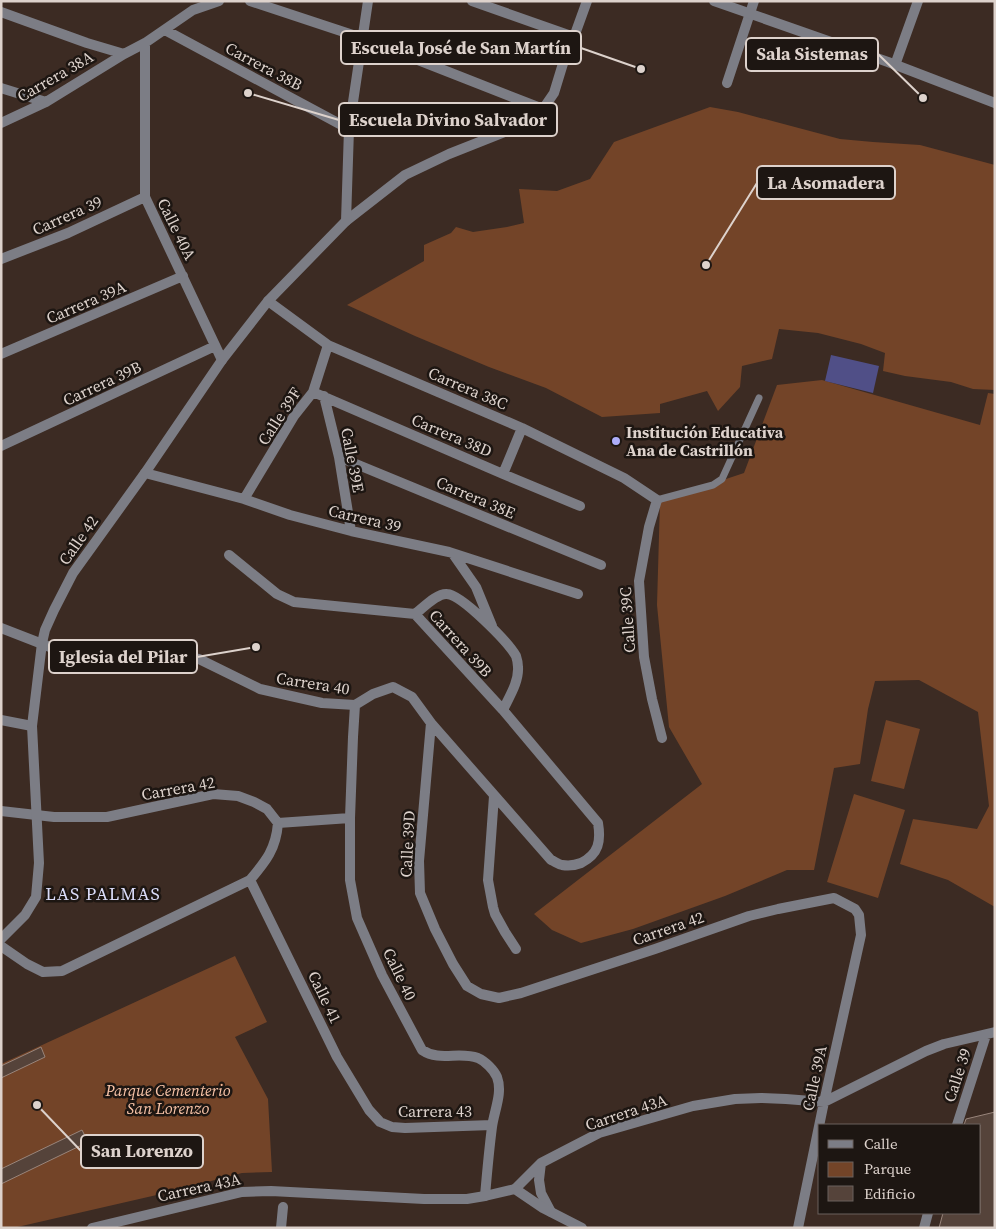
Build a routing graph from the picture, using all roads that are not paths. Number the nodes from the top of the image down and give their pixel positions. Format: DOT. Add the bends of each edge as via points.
graph roads {
  1 [pos="219,1"];
  2 [pos="250,1"];
  3 [pos="368,1"];
  4 [pos="472,1"];
  5 [pos="587,1"];
  6 [pos="714,1"];
  7 [pos="754,1"];
  8 [pos="918,1"];
  9 [pos="1,12"];
  10 [pos="750,14"];
  11 [pos="165,30"];
  12 [pos="574,37"];
  13 [pos="362,38"];
  14 [pos="144,43"];
  15 [pos="124,54"];
  16 [pos="895,65"];
  17 [pos="727,83"];
  18 [pos="1,88"];
  19 [pos="46,102"];
  20 [pos="995,103"];
  21 [pos="544,109"];
  22 [pos="1,124"];
  23 [pos="349,130"];
  24 [pos="145,197"];
  25 [pos="346,221"];
  26 [pos="1,259"];
  27 [pos="183,276"];
  28 [pos="268,301"];
  29 [pos="328,345"];
  30 [pos="215,346"];
  31 [pos="1,354"];
  32 [pos="222,360"];
  33 [pos="313,392"];
  34 [pos="324,396"];
  35 [pos="759,398"];
  36 [pos="522,428"];
  37 [pos="1,446"];
  38 [pos="339,457"];
  39 [pos="144,473"];
  40 [pos="503,474"];
  41 [pos="244,499"];
  42 [pos="657,500"];
  43 [pos="580,506"];
  44 [pos="351,531"];
  45 [pos="453,554"];
  46 [pos="229,555"];
  47 [pos="601,565"];
  48 [pos="578,594"];
  49 [pos="415,614"];
  50 [pos="492,627"];
  51 [pos="1,628"];
  52 [pos="42,643"];
  53 [pos="355,705"];
  54 [pos="503,710"];
  55 [pos="1,720"];
  56 [pos="431,723"];
  57 [pos="32,726"];
  58 [pos="662,738"];
  59 [pos="494,796"];
  60 [pos="1,811"];
  61 [pos="36,814"];
  62 [pos="350,818"];
  63 [pos="278,823"];
  64 [pos="551,860"];
  65 [pos="250,880"];
  66 [pos="862,935"];
  67 [pos="1,939"];
  68 [pos="1,946"];
  69 [pos="516,949"];
  70 [pos="467,986"];
  71 [pos="990,1034"];
  72 [pos="824,1102"];
  73 [pos="380,1122"];
  74 [pos="819,1124"];
  75 [pos="956,1124"];
  76 [pos="492,1125"];
  77 [pos="818,1131"];
  78 [pos="541,1163"];
  79 [pos="515,1189"];
  80 [pos="486,1196"];
  81 [pos="283,1207"];
  82 [pos="551,1212"];
  83 [pos="928,1214"];
  84 [pos="92,1228"];
  85 [pos="281,1228"];
  86 [pos="582,1228"];
  87 [pos="798,1228"];
  88 [pos="924,1228"];
  1 -- 11 [label="street, Carrera 38A" via="193,10"];
  2 -- 13 [label="street"];
  3 -- 13 [label="street"];
  4 -- 12 [label="street"];
  5 -- 12 [label="street"];
  6 -- 10 [label="street"];
  7 -- 10 [label="street"];
  8 -- 16 [label="street"];
  9 -- 15 [label="street, Carrera 38A"];
  10 -- 16 [label="street"];
  10 -- 17 [label="street"];
  11 -- 14 [label="street, Carrera 38A"];
  11 -- 23 [label="street, Carrera 38B"];
  12 -- 21 [label="street" via="554,93"];
  13 -- 21 [label="street"];
  13 -- 23 [label="street"];
  14 -- 15 [label="street, Carrera 38A"];
  14 -- 24 [label="street, Calle 40A"];
  15 -- 19 [label="street, Carrera 38A"];
  16 -- 20 [label="street"];
  18 -- 19 [label="street"];
  19 -- 22 [label="street, Carrera 38A"];
  21 -- 25 [label="street, Calle 42" via="510,130 405,175"];
  23 -- 25 [label="street"];
  24 -- 26 [label="street, Carrera 39" via="68,233"];
  24 -- 27 [label="street, Calle 40A"];
  25 -- 28 [label="street, Calle 42"];
  27 -- 30 [label="street, Calle 40A"];
  27 -- 31 [label="street, Carrera 39A"];
  28 -- 29 [label="street, Carrera 38C"];
  28 -- 32 [label="street, Calle 42"];
  29 -- 33 [label="street, Calle 39F"];
  29 -- 36 [label="street, Carrera 38C"];
  30 -- 32 [label="street, Calle 40A"];
  30 -- 37 [label="street, Carrera 39B"];
  32 -- 39 [label="street, Calle 42"];
  33 -- 34 [label="street, Carrera 38D"];
  33 -- 41 [label="street, Calle 39F" via="294,416"];
  34 -- 38 [label="street, Calle 39E"];
  34 -- 40 [label="street, Carrera 38D"];
  35 -- 42 [label="lane" via="722,479 713,485"];
  36 -- 40 [label="street"];
  36 -- 42 [label="street, Carrera 38C" via="624,478"];
  38 -- 44 [label="street, Calle 39E"];
  38 -- 47 [label="street, Carrera 38E"];
  39 -- 41 [label="street, Carrera 39"];
  39 -- 52 [label="street, Calle 42" via="73,573"];
  40 -- 43 [label="street, Carrera 38D"];
  41 -- 44 [label="street, Carrera 39"];
  42 -- 58 [label="street, Calle 39C" via="639,581 644,657"];
  44 -- 45 [label="street, Carrera 39"];
  45 -- 48 [label="street, Carrera 39"];
  45 -- 50 [label="street" via="476,586"];
  46 -- 49 [label="street, Carrera 39B" via="277,594 294,602"];
  49 -- 50 [label="street" via="438,596 448,594"];
  49 -- 54 [label="street, Carrera 39B"];
  50 -- 54 [label="street" via="517,657 518,678"];
  51 -- 52 [label="street, Carrera 40"];
  52 -- 53 [label="street, Carrera 40" via="89,658 178,656 199,659 260,690 322,703"];
  52 -- 57 [label="street, Calle 42"];
  53 -- 56 [label="street, Carrera 40" via="393,687 412,697"];
  53 -- 62 [label="street, Calle 40"];
  54 -- 64 [label="street, Carrera 39B" via="598,822 600,836 597,849 588,859 576,865 563,865"];
  55 -- 57 [label="street"];
  56 -- 59 [label="street, Carrera 40"];
  56 -- 70 [label="street, Calle 39D" via="420,893 435,929"];
  57 -- 61 [label="street, Calle 42"];
  59 -- 64 [label="street, Carrera 40"];
  59 -- 69 [label="street" via="488,880 492,907"];
  60 -- 61 [label="street, Carrera 42"];
  61 -- 63 [label="street, Carrera 42" via="107,817 213,794 238,796 254,802 267,809"];
  61 -- 67 [label="street, Calle 42" via="39,863 36,897 26,915"];
  62 -- 63 [label="street"];
  62 -- 76 [label="street, Calle 40" via="350,880 357,918 382,975 422,1050 430,1055 462,1055 480,1059 489,1066 497,1077 499,1090"];
  63 -- 65 [label="street" via="277,838 269,856"];
  65 -- 68 [label="street" via="62,971 43,972"];
  65 -- 73 [label="street, Calle 41" via="337,1057 369,1110"];
  66 -- 70 [label="street, Carrera 42" via="855,909 834,898 748,916 521,993 499,998 481,994"];
  66 -- 72 [label="street, Calle 39A"];
  71 -- 72 [label="street" via="926,1051"];
  71 -- 75 [label="street, Calle 39"];
  72 -- 74 [label="street, Calle 39A"];
  72 -- 78 [label="street, Carrera 43A" via="735,1099 693,1106 599,1133"];
  73 -- 76 [label="street, Carrera 43" via="405,1128"];
  76 -- 80 [label="street, Calle 40"];
  77 -- 87 [label="street, Calle 39A"];
  78 -- 79 [label="street, Carrera 43A"];
  78 -- 82 [label="street" via="539,1180"];
  79 -- 80 [label="street, Carrera 43A"];
  79 -- 82 [label="street"];
  80 -- 84 [label="street, Carrera 43A" via="424,1199 242,1192"];
  81 -- 85 [label="street"];
  82 -- 86 [label="street"];
  83 -- 88 [label="street"];
}
